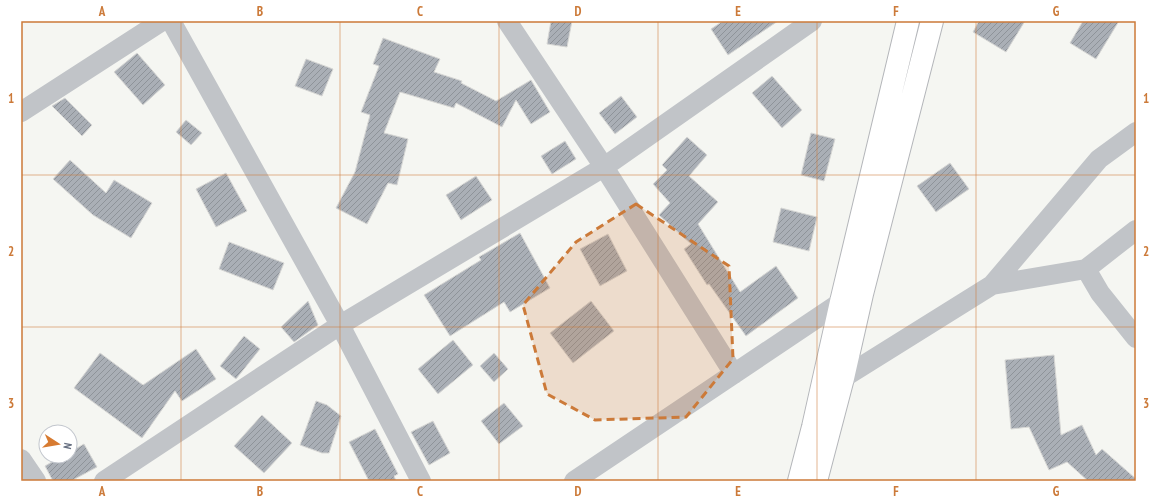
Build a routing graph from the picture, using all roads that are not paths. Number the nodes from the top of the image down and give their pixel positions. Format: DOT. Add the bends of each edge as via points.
graph roads {
  1 [pos="162,21"];
  2 [pos="171,21"];
  3 [pos="507,21"];
  4 [pos="812,21"];
  5 [pos="908,21"];
  6 [pos="932,21"];
  7 [pos="21,112"];
  8 [pos="1136,132"];
  9 [pos="604,167"];
  10 [pos="1136,230"];
  11 [pos="1086,269"];
  12 [pos="992,285"];
  13 [pos="862,294"];
  14 [pos="841,302"];
  15 [pos="340,325"];
  16 [pos="1136,338"];
  17 [pos="734,374"];
  18 [pos="844,378"];
  19 [pos="21,459"];
  20 [pos="36,481"];
  21 [pos="104,481"];
  22 [pos="421,481"];
  23 [pos="574,481"];
  24 [pos="799,481"];
  25 [pos="816,481"];
  1 -- 7 [label="street"];
  2 -- 15 [label="street"];
  3 -- 9 [label="street"];
  4 -- 9 [label="street"];
  5 -- 14 [label="highway"];
  6 -- 13 [label="highway"];
  8 -- 12 [label="street" via="1100,159"];
  9 -- 15 [label="street"];
  9 -- 17 [label="street"];
  10 -- 11 [label="street"];
  11 -- 12 [label="street"];
  11 -- 16 [label="street" via="1100,293"];
  12 -- 18 [label="street"];
  13 -- 14 [label="street"];
  13 -- 18 [label="highway"];
  14 -- 17 [label="street"];
  14 -- 24 [label="highway"];
  15 -- 21 [label="street"];
  15 -- 22 [label="street"];
  17 -- 23 [label="street"];
  18 -- 25 [label="highway"];
  19 -- 20 [label="street"];
}
